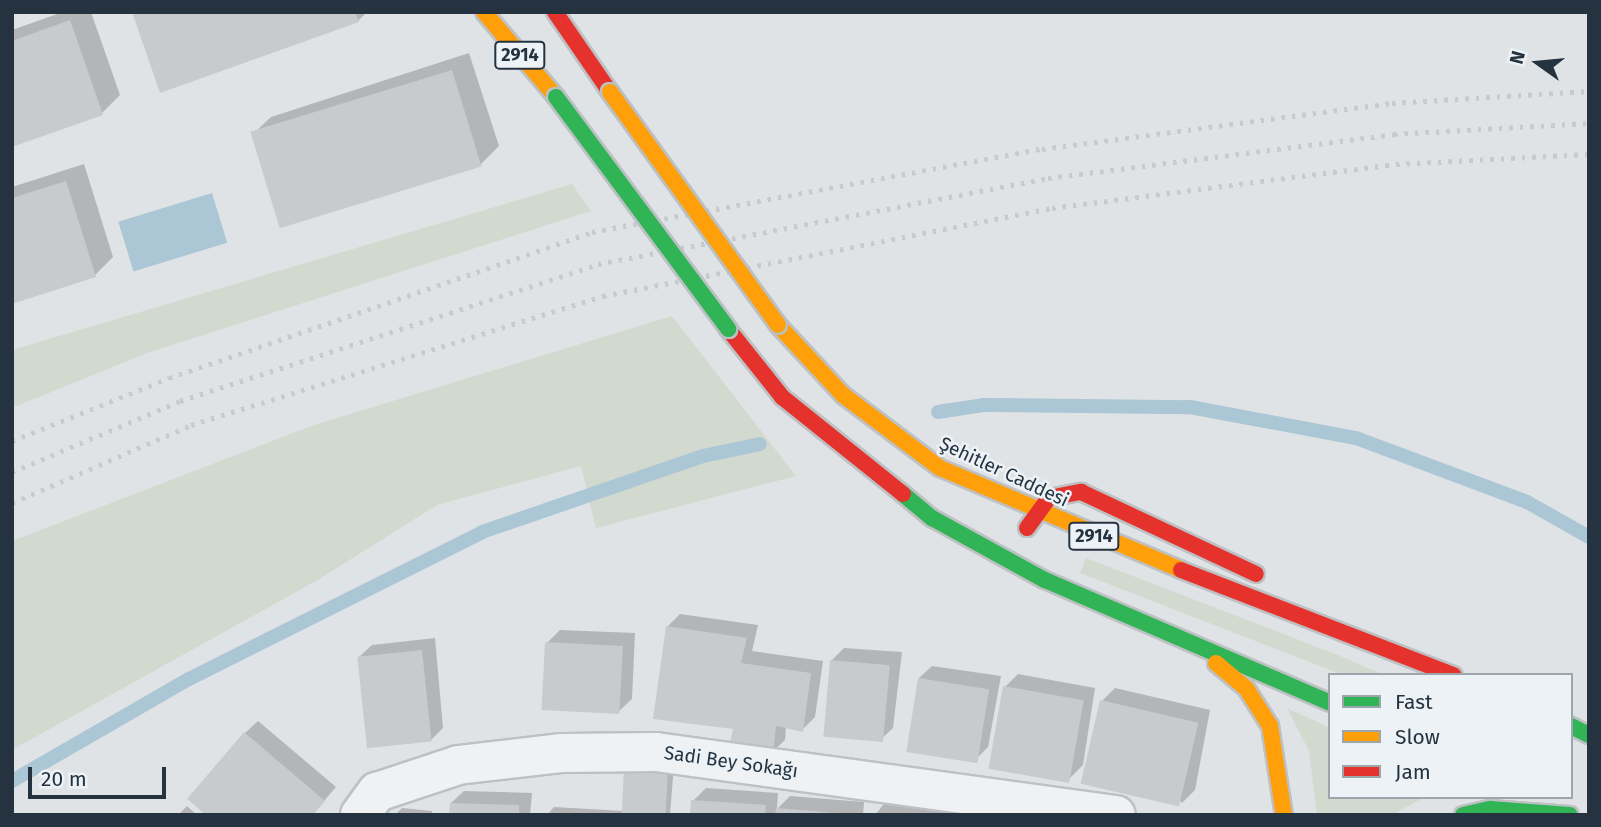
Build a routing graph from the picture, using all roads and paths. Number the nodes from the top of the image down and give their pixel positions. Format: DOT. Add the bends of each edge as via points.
graph roads {
  1 [pos="484,12"];
  2 [pos="555,12"];
  3 [pos="1034,512"];
  4 [pos="1045,580"];
  5 [pos="1268,580"];
  6 [pos="1305,598"];
  7 [pos="1198,648"];
  8 [pos="1448,673"];
  9 [pos="1462,673"];
  10 [pos="1328,702"];
  11 [pos="1573,727"];
  12 [pos="1589,735"];
  13 [pos="1555,799"];
  14 [pos="1589,814"];
  15 [pos="360,815"];
  16 [pos="1116,815"];
  17 [pos="1284,815"];
  18 [pos="1463,815"];
  19 [pos="1570,815"];
  1 -- 4 [label="main road, 2914, bridge" via="556,97 782,397 932,518"];
  2 -- 3 [label="main road, Şehitler Caddesi / 2914, bridge" via="778,324 843,395 902,444"];
  3 -- 4 [label="main road" via="1026,554"];
  3 -- 5 [label="main road" via="1049,498 1081,492"];
  3 -- 8 [label="main road, Şehitler Caddesi / 2914"];
  4 -- 7 [label="main road, 2914"];
  6 -- 9 [label="main road"];
  7 -- 10 [label="main road, 2914"];
  7 -- 17 [label="main road" via="1246,688 1270,726"];
  11 -- 12 [label="main road"];
  13 -- 14 [label="main road"];
  15 -- 16 [label="street, Sadi Bey Sokağı" via="377,792 458,765 562,753 656,752"];
  18 -- 19 [label="main road" via="1490,809"];
}
